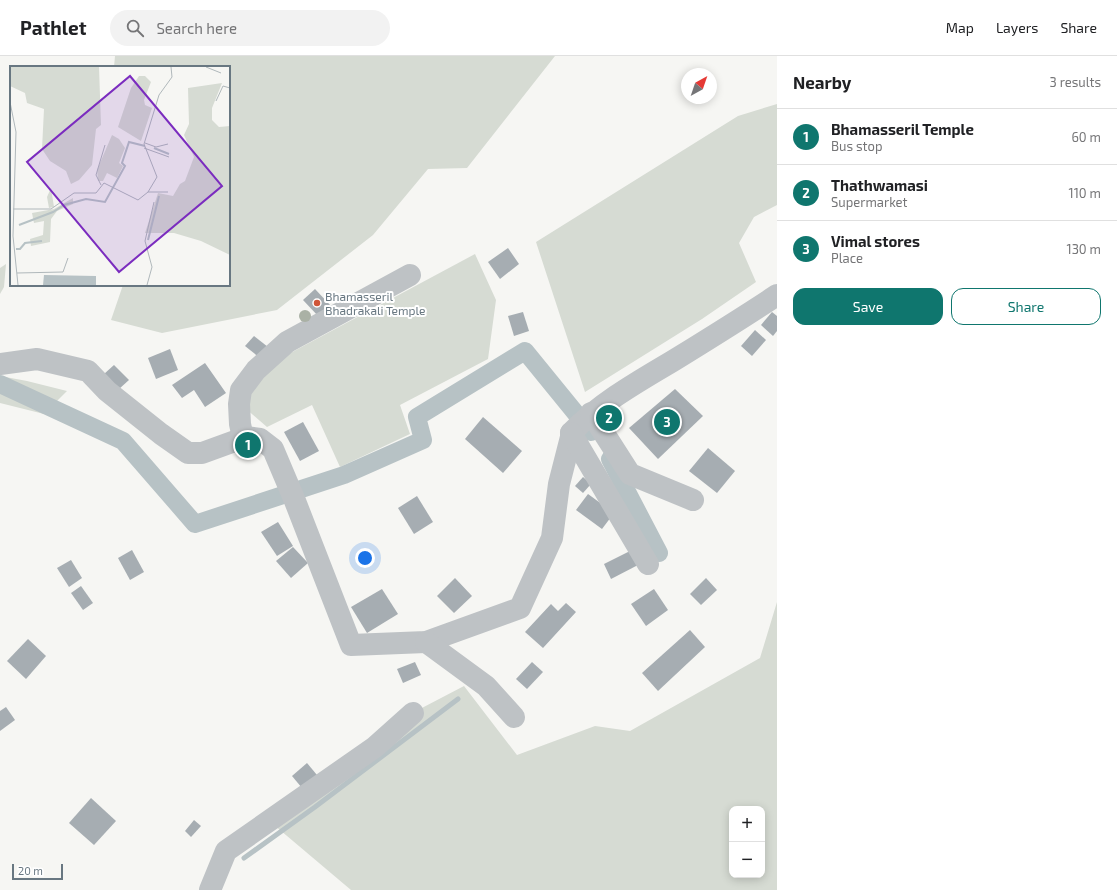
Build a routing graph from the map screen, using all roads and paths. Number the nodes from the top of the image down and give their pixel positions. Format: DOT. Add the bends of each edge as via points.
graph roads {
  1 [pos="410,275"];
  2 [pos="777,295"];
  3 [pos="0,364"];
  4 [pos="582,422"];
  5 [pos="243,438"];
  6 [pos="693,500"];
  7 [pos="648,564"];
  8 [pos="426,642"];
  9 [pos="413,713"];
  10 [pos="514,717"];
  11 [pos="210,890"];
  1 -- 5 [label="street" via="287,342 256,370 241,390 239,404"];
  2 -- 4 [label="street" via="631,385"];
  3 -- 5 [label="street" via="38,360 88,371 107,391 188,453 202,453"];
  4 -- 6 [label="street" via="630,474"];
  4 -- 7 [label="street"];
  4 -- 8 [label="street" via="571,437 559,484 552,538 520,608"];
  5 -- 8 [label="street" via="260,439 273,449 351,645"];
  8 -- 10 [label="street" via="486,686"];
  9 -- 11 [label="street" via="375,747 226,851"];
}
